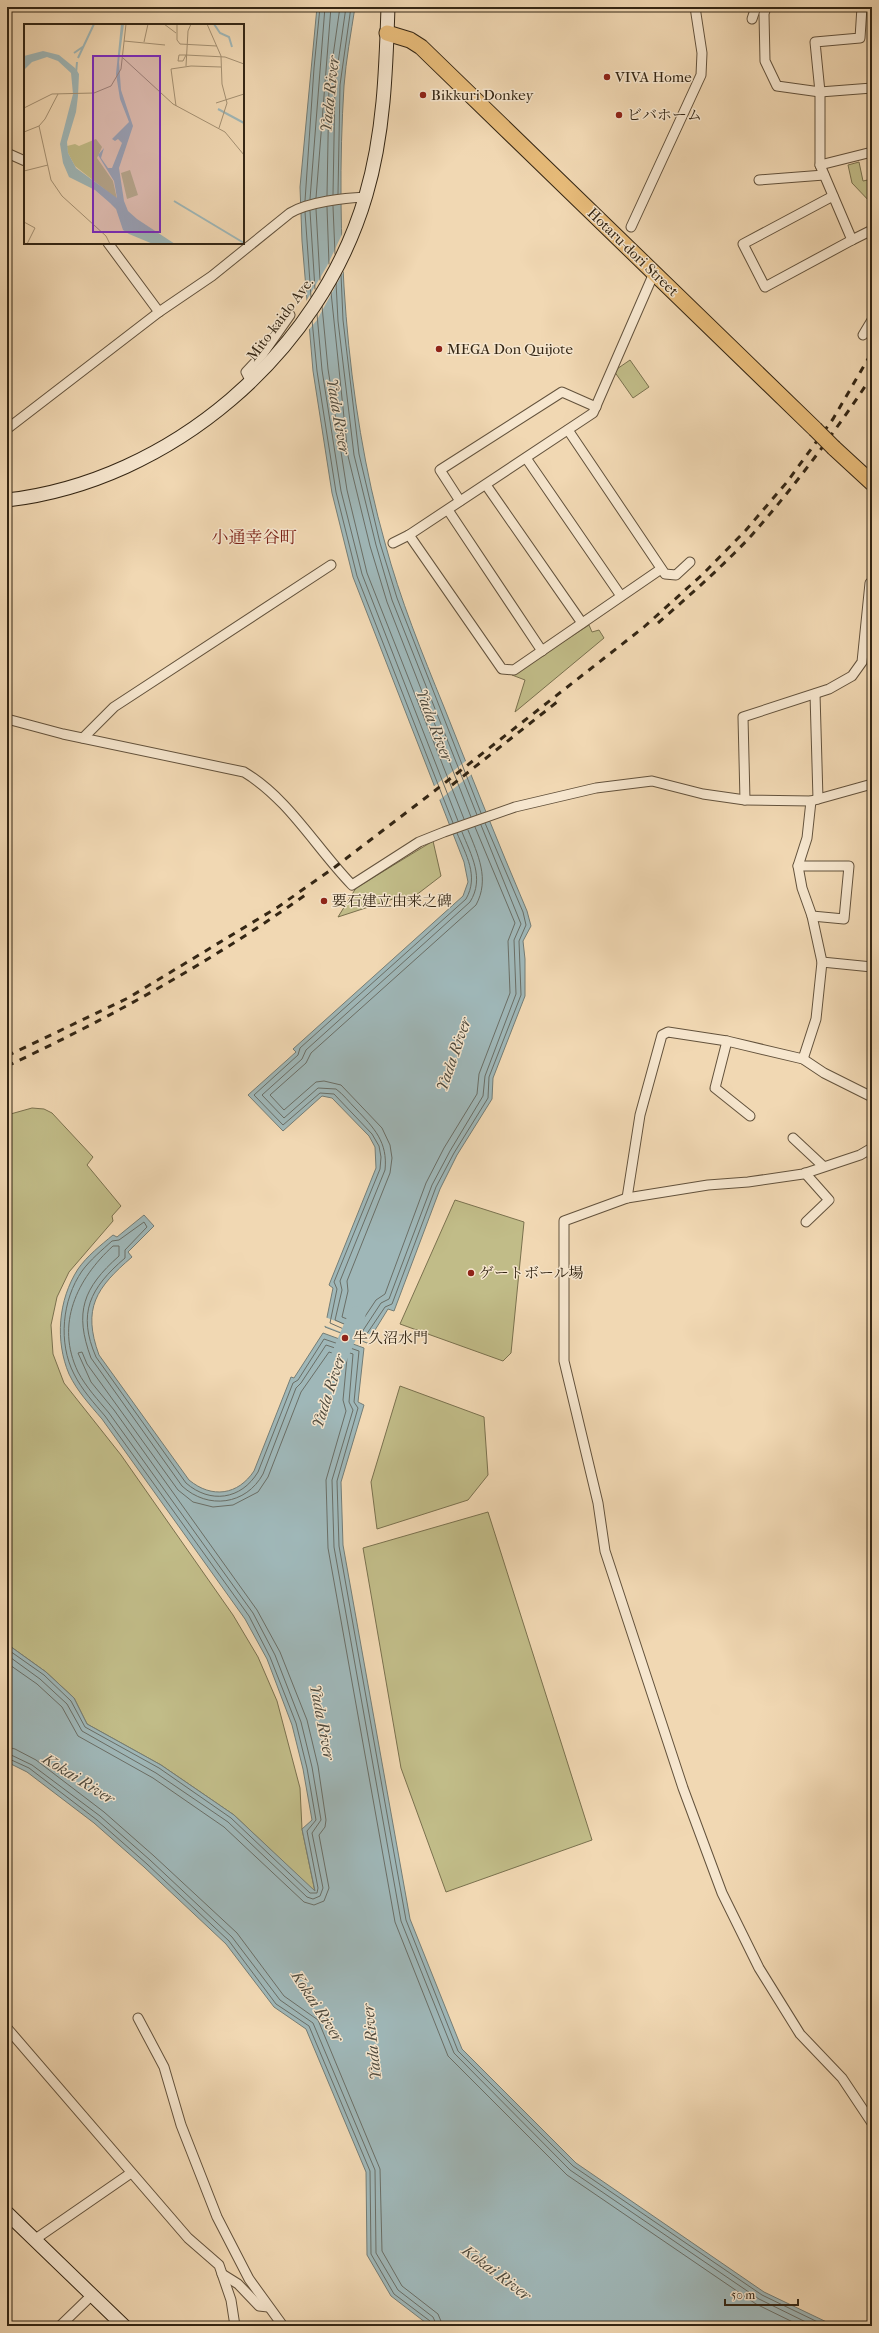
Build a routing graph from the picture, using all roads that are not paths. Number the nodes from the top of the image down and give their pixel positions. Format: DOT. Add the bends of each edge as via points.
graph roads {
  1 [pos="388,7"];
  2 [pos="695,7"];
  3 [pos="756,7"];
  4 [pos="766,7"];
  5 [pos="862,7"];
  6 [pos="752,20"];
  7 [pos="387,33"];
  8 [pos="872,88"];
  9 [pos="820,92"];
  10 [pos="872,152"];
  11 [pos="7,153"];
  12 [pos="24,161"];
  13 [pos="820,165"];
  14 [pos="824,175"];
  15 [pos="759,180"];
  16 [pos="833,196"];
  17 [pos="366,197"];
  18 [pos="631,227"];
  19 [pos="872,230"];
  20 [pos="852,240"];
  21 [pos="109,244"];
  22 [pos="654,273"];
  23 [pos="159,312"];
  24 [pos="290,315"];
  25 [pos="872,320"];
  26 [pos="863,335"];
  27 [pos="251,382"];
  28 [pos="596,407"];
  29 [pos="7,429"];
  30 [pos="568,430"];
  31 [pos="526,458"];
  32 [pos="872,483"];
  33 [pos="486,485"];
  34 [pos="7,500"];
  35 [pos="460,502"];
  36 [pos="448,510"];
  37 [pos="409,535"];
  38 [pos="393,543"];
  39 [pos="690,562"];
  40 [pos="331,565"];
  41 [pos="661,569"];
  42 [pos="872,584"];
  43 [pos="621,596"];
  44 [pos="582,623"];
  45 [pos="542,651"];
  46 [pos="815,694"];
  47 [pos="7,719"];
  48 [pos="83,738"];
  49 [pos="872,784"];
  50 [pos="745,800"];
  51 [pos="814,800"];
  52 [pos="798,866"];
  53 [pos="812,916"];
  54 [pos="822,962"];
  55 [pos="872,967"];
  56 [pos="727,1042"];
  57 [pos="803,1058"];
  58 [pos="872,1097"];
  59 [pos="750,1116"];
  60 [pos="793,1138"];
  61 [pos="872,1148"];
  62 [pos="823,1166"];
  63 [pos="805,1173"];
  64 [pos="627,1198"];
  65 [pos="806,1222"];
  66 [pos="138,2018"];
  67 [pos="7,2028"];
  68 [pos="872,2123"];
  69 [pos="131,2173"];
  70 [pos="7,2213"];
  71 [pos="34,2240"];
  72 [pos="222,2274"];
  73 [pos="92,2295"];
  74 [pos="268,2307"];
  75 [pos="60,2326"];
  76 [pos="124,2326"];
  77 [pos="235,2326"];
  78 [pos="283,2326"];
  1 -- 7 [label="main road, Mito-kaido Ave."];
  2 -- 18 [label="street" via="702,53 701,75"];
  3 -- 6 [label="street"];
  4 -- 9 [label="street" via="765,61 777,86"];
  5 -- 9 [label="street" via="860,38 815,42"];
  7 -- 17 [label="main road, Mito-kaido Ave." via="379,130"];
  7 -- 22 [label="main road, Hotaru-dori Street" via="410,40 421,47"];
  8 -- 9 [label="street"];
  9 -- 13 [label="street"];
  10 -- 13 [label="street"];
  11 -- 12 [label="street"];
  13 -- 14 [label="street"];
  14 -- 15 [label="street"];
  14 -- 16 [label="street"];
  16 -- 20 [label="street"];
  16 -- 20 [label="street" via="743,244 765,287"];
  17 -- 23 [label="street" via="349,197 298,208 212,276"];
  17 -- 27 [label="main road, Mito-kaido Ave." via="353,232 314,306 285,345"];
  19 -- 20 [label="street"];
  21 -- 23 [label="street"];
  22 -- 28 [label="street"];
  22 -- 32 [label="main road, Hotaru-dori Street, bridge"];
  23 -- 29 [label="street"];
  24 -- 27 [label="street" via="262,355 246,372"];
  25 -- 26 [label="street"];
  27 -- 34 [label="main road, Mito-kaido Ave." via="174,440 142,457 83,482"];
  28 -- 30 [label="street" via="588,418"];
  28 -- 35 [label="street" via="562,392 440,470"];
  30 -- 31 [label="street"];
  30 -- 41 [label="street"];
  31 -- 33 [label="street"];
  31 -- 43 [label="street"];
  33 -- 35 [label="street"];
  33 -- 44 [label="street"];
  35 -- 36 [label="street"];
  36 -- 37 [label="street"];
  36 -- 45 [label="street"];
  37 -- 38 [label="street"];
  37 -- 45 [label="street" via="502,669 514,670"];
  39 -- 41 [label="street" via="676,575 665,574"];
  40 -- 48 [label="street" via="114,707"];
  41 -- 43 [label="street"];
  42 -- 46 [label="street" via="870,583 862,662 852,676"];
  43 -- 44 [label="street"];
  44 -- 45 [label="street"];
  46 -- 50 [label="street" via="743,717"];
  46 -- 51 [label="street"];
  47 -- 48 [label="street"];
  48 -- 50 [label="street" via="244,772 268,788 352,885 419,842 495,813 568,794 652,781 703,794"];
  49 -- 51 [label="street"];
  50 -- 51 [label="street"];
  51 -- 52 [label="street" via="808,838"];
  52 -- 53 [label="street" via="802,888"];
  52 -- 53 [label="street" via="849,866 844,919"];
  53 -- 54 [label="street"];
  54 -- 55 [label="street"];
  54 -- 57 [label="street" via="816,1019"];
  56 -- 57 [label="street"];
  56 -- 59 [label="street" via="715,1088"];
  56 -- 64 [label="street" via="668,1032 662,1035 640,1115"];
  57 -- 58 [label="street" via="824,1073"];
  60 -- 62 [label="street"];
  61 -- 62 [label="street" via="860,1156"];
  62 -- 63 [label="street"];
  63 -- 64 [label="street"];
  63 -- 65 [label="street" via="829,1200"];
  64 -- 68 [label="street" via="564,1222 564,1361 598,1503 605,1551 683,1788 722,1893 759,1968 800,2034 842,2078"];
  66 -- 74 [label="street" via="164,2067 181,2125 217,2217 249,2279"];
  67 -- 69 [label="street"];
  69 -- 71 [label="street"];
  69 -- 72 [label="street" via="188,2238 219,2265"];
  70 -- 71 [label="main road"];
  71 -- 73 [label="main road"];
  72 -- 74 [label="street" via="238,2284 259,2306"];
  72 -- 77 [label="street" via="231,2300"];
  73 -- 75 [label="street"];
  73 -- 76 [label="main road"];
  74 -- 78 [label="street"];
}
